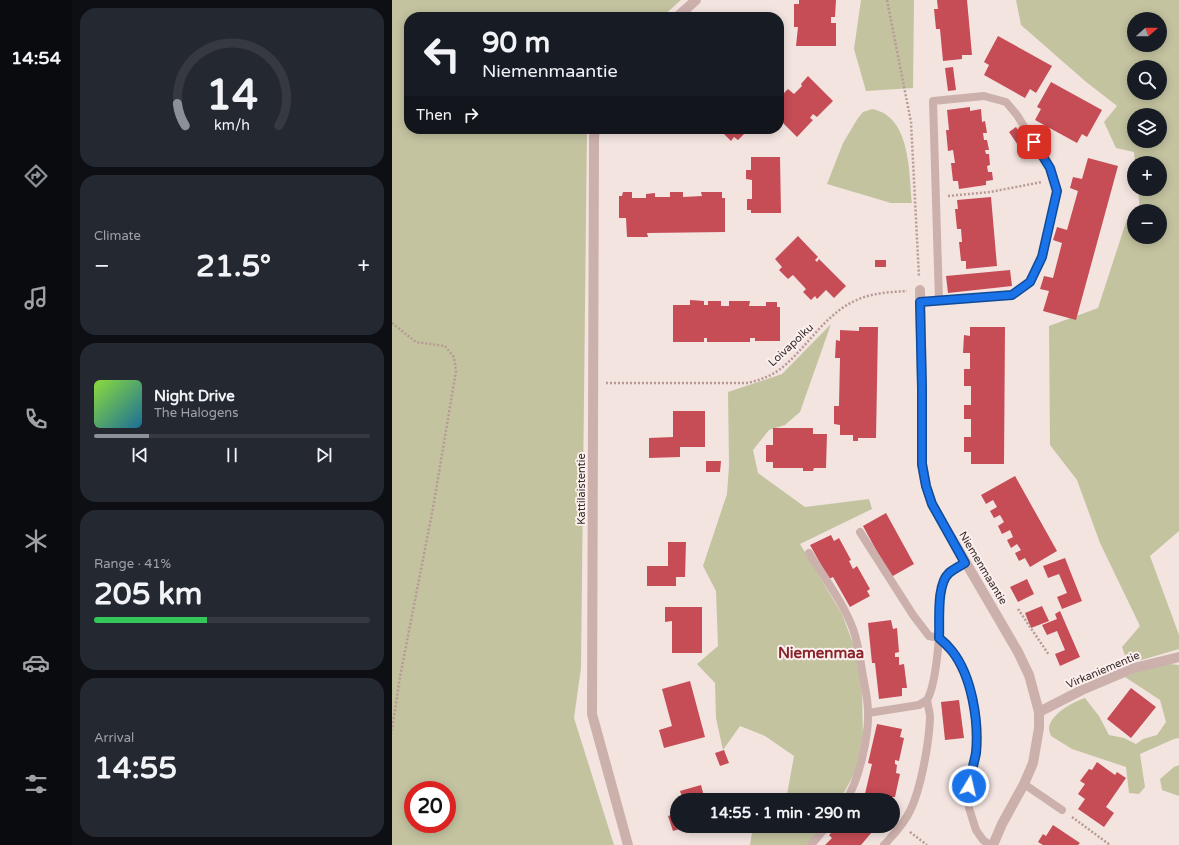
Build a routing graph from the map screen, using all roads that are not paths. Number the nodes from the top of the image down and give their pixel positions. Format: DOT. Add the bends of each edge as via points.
graph roads {
  1 [pos="696,0"];
  2 [pos="683,12"];
  3 [pos="594,134"];
  4 [pos="920,290"];
  5 [pos="939,301"];
  6 [pos="920,302"];
  7 [pos="860,532"];
  8 [pos="809,552"];
  9 [pos="965,563"];
  10 [pos="939,638"];
  11 [pos="1178,659"];
  12 [pos="928,700"];
  13 [pos="1039,712"];
  14 [pos="868,713"];
  15 [pos="1024,784"];
  16 [pos="851,793"];
  17 [pos="1062,810"];
  18 [pos="821,833"];
  19 [pos="628,845"];
  20 [pos="811,845"];
  21 [pos="884,845"];
  22 [pos="992,845"];
  1 -- 2 [label="street"];
  3 -- 19 [label="street, Kattilaistentie" via="592,714"];
  4 -- 6 [label="street, Niemenmaantie"];
  5 -- 5 [label="lane" via="1012,295 1030,282 1042,257 1057,191 1050,168 1006,102 984,96 933,101"];
  5 -- 6 [label="lane"];
  6 -- 9 [label="street, Niemenmaantie" via="922,464 932,504"];
  7 -- 10 [label="lane" via="913,615 929,636"];
  8 -- 14 [label="lane" via="853,628"];
  9 -- 10 [label="lane" via="948,574 942,584"];
  9 -- 13 [label="street, Niemenmaantie" via="1018,652 1029,675"];
  10 -- 12 [label="lane"];
  10 -- 22 [label="lane" via="953,652 973,697 976,754 970,775 969,808 982,840"];
  11 -- 13 [label="street, Virkaniementie" via="1134,668"];
  12 -- 14 [label="lane" via="919,705"];
  12 -- 21 [label="lane" via="930,717 916,795 910,812"];
  13 -- 15 [label="street, Niemenmaantie" via="1033,763"];
  14 -- 16 [label="lane" via="865,745"];
  15 -- 17 [label="lane"];
  15 -- 22 [label="street, Niemenmaantie"];
  18 -- 20 [label="lane"];
}
